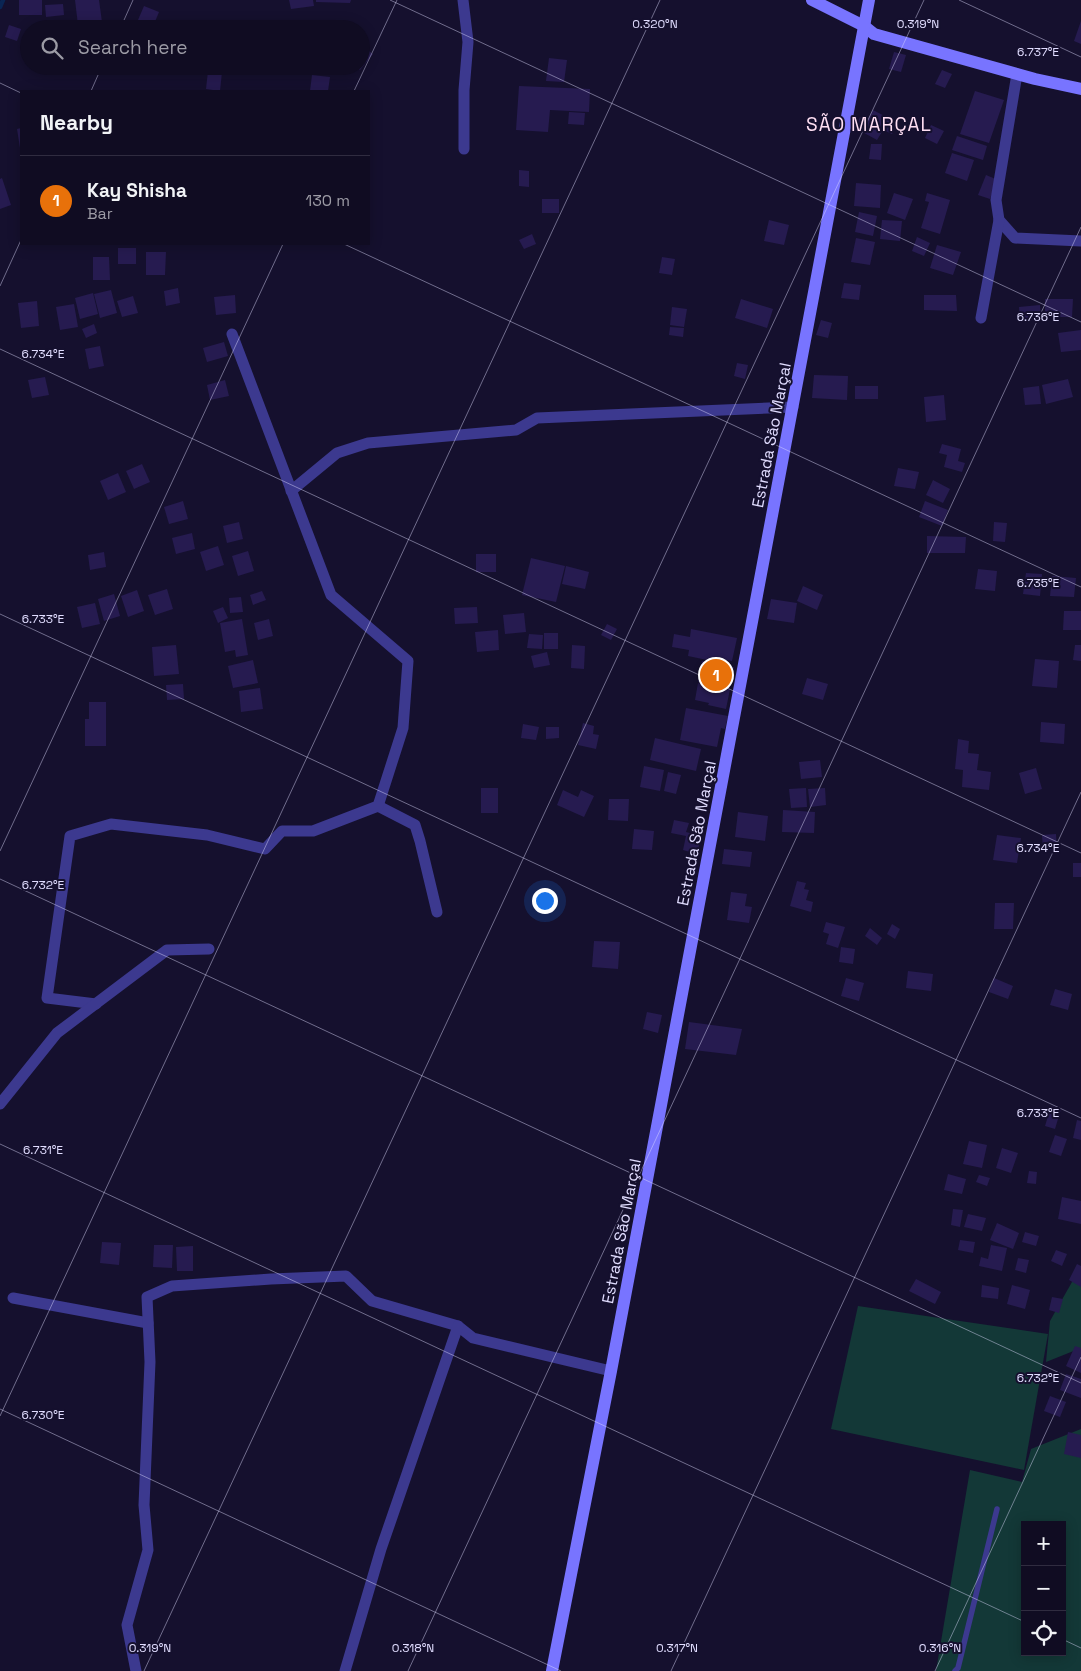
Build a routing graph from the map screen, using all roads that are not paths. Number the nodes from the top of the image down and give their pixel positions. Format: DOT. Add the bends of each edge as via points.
graph roads {
  1 [pos="462,0"];
  2 [pos="812,0"];
  3 [pos="869,0"];
  4 [pos="864,26"];
  5 [pos="1018,74"];
  6 [pos="1081,89"];
  7 [pos="464,149"];
  8 [pos="999,220"];
  9 [pos="1081,242"];
  10 [pos="981,318"];
  11 [pos="232,334"];
  12 [pos="793,408"];
  13 [pos="291,491"];
  14 [pos="378,806"];
  15 [pos="436,912"];
  16 [pos="209,949"];
  17 [pos="96,1004"];
  18 [pos="0,1104"];
  19 [pos="13,1298"];
  20 [pos="148,1323"];
  21 [pos="458,1326"];
  22 [pos="611,1371"];
  23 [pos="997,1509"];
  24 [pos="136,1671"];
  25 [pos="345,1671"];
  26 [pos="552,1671"];
  27 [pos="955,1671"];
  1 -- 7 [label="street" via="468,42"];
  2 -- 4 [label="street"];
  3 -- 4 [label="street, Estrada São Marçal"];
  4 -- 5 [label="street" via="874,34"];
  4 -- 12 [label="street, Estrada São Marçal"];
  5 -- 6 [label="street"];
  5 -- 8 [label="street" via="996,200"];
  8 -- 9 [label="street" via="1015,238"];
  8 -- 10 [label="street"];
  11 -- 13 [label="street"];
  12 -- 13 [label="street" via="537,418 516,430 368,443 337,453"];
  12 -- 22 [label="street, Estrada São Marçal"];
  13 -- 14 [label="street" via="331,595 408,661 404,728"];
  14 -- 15 [label="street" via="414,824"];
  14 -- 17 [label="street" via="313,831 282,831 265,849 207,835 111,824 70,836 47,998"];
  16 -- 17 [label="street" via="168,950"];
  17 -- 18 [label="street" via="57,1033"];
  19 -- 20 [label="street"];
  20 -- 21 [label="street" via="147,1297 172,1286 346,1276 372,1301"];
  20 -- 24 [label="street" via="150,1362 144,1505 148,1550 127,1625"];
  21 -- 22 [label="street" via="474,1338"];
  21 -- 25 [label="street" via="381,1549"];
  22 -- 26 [label="street, Estrada São Marçal"];
  23 -- 27 [label="lane"];
}
